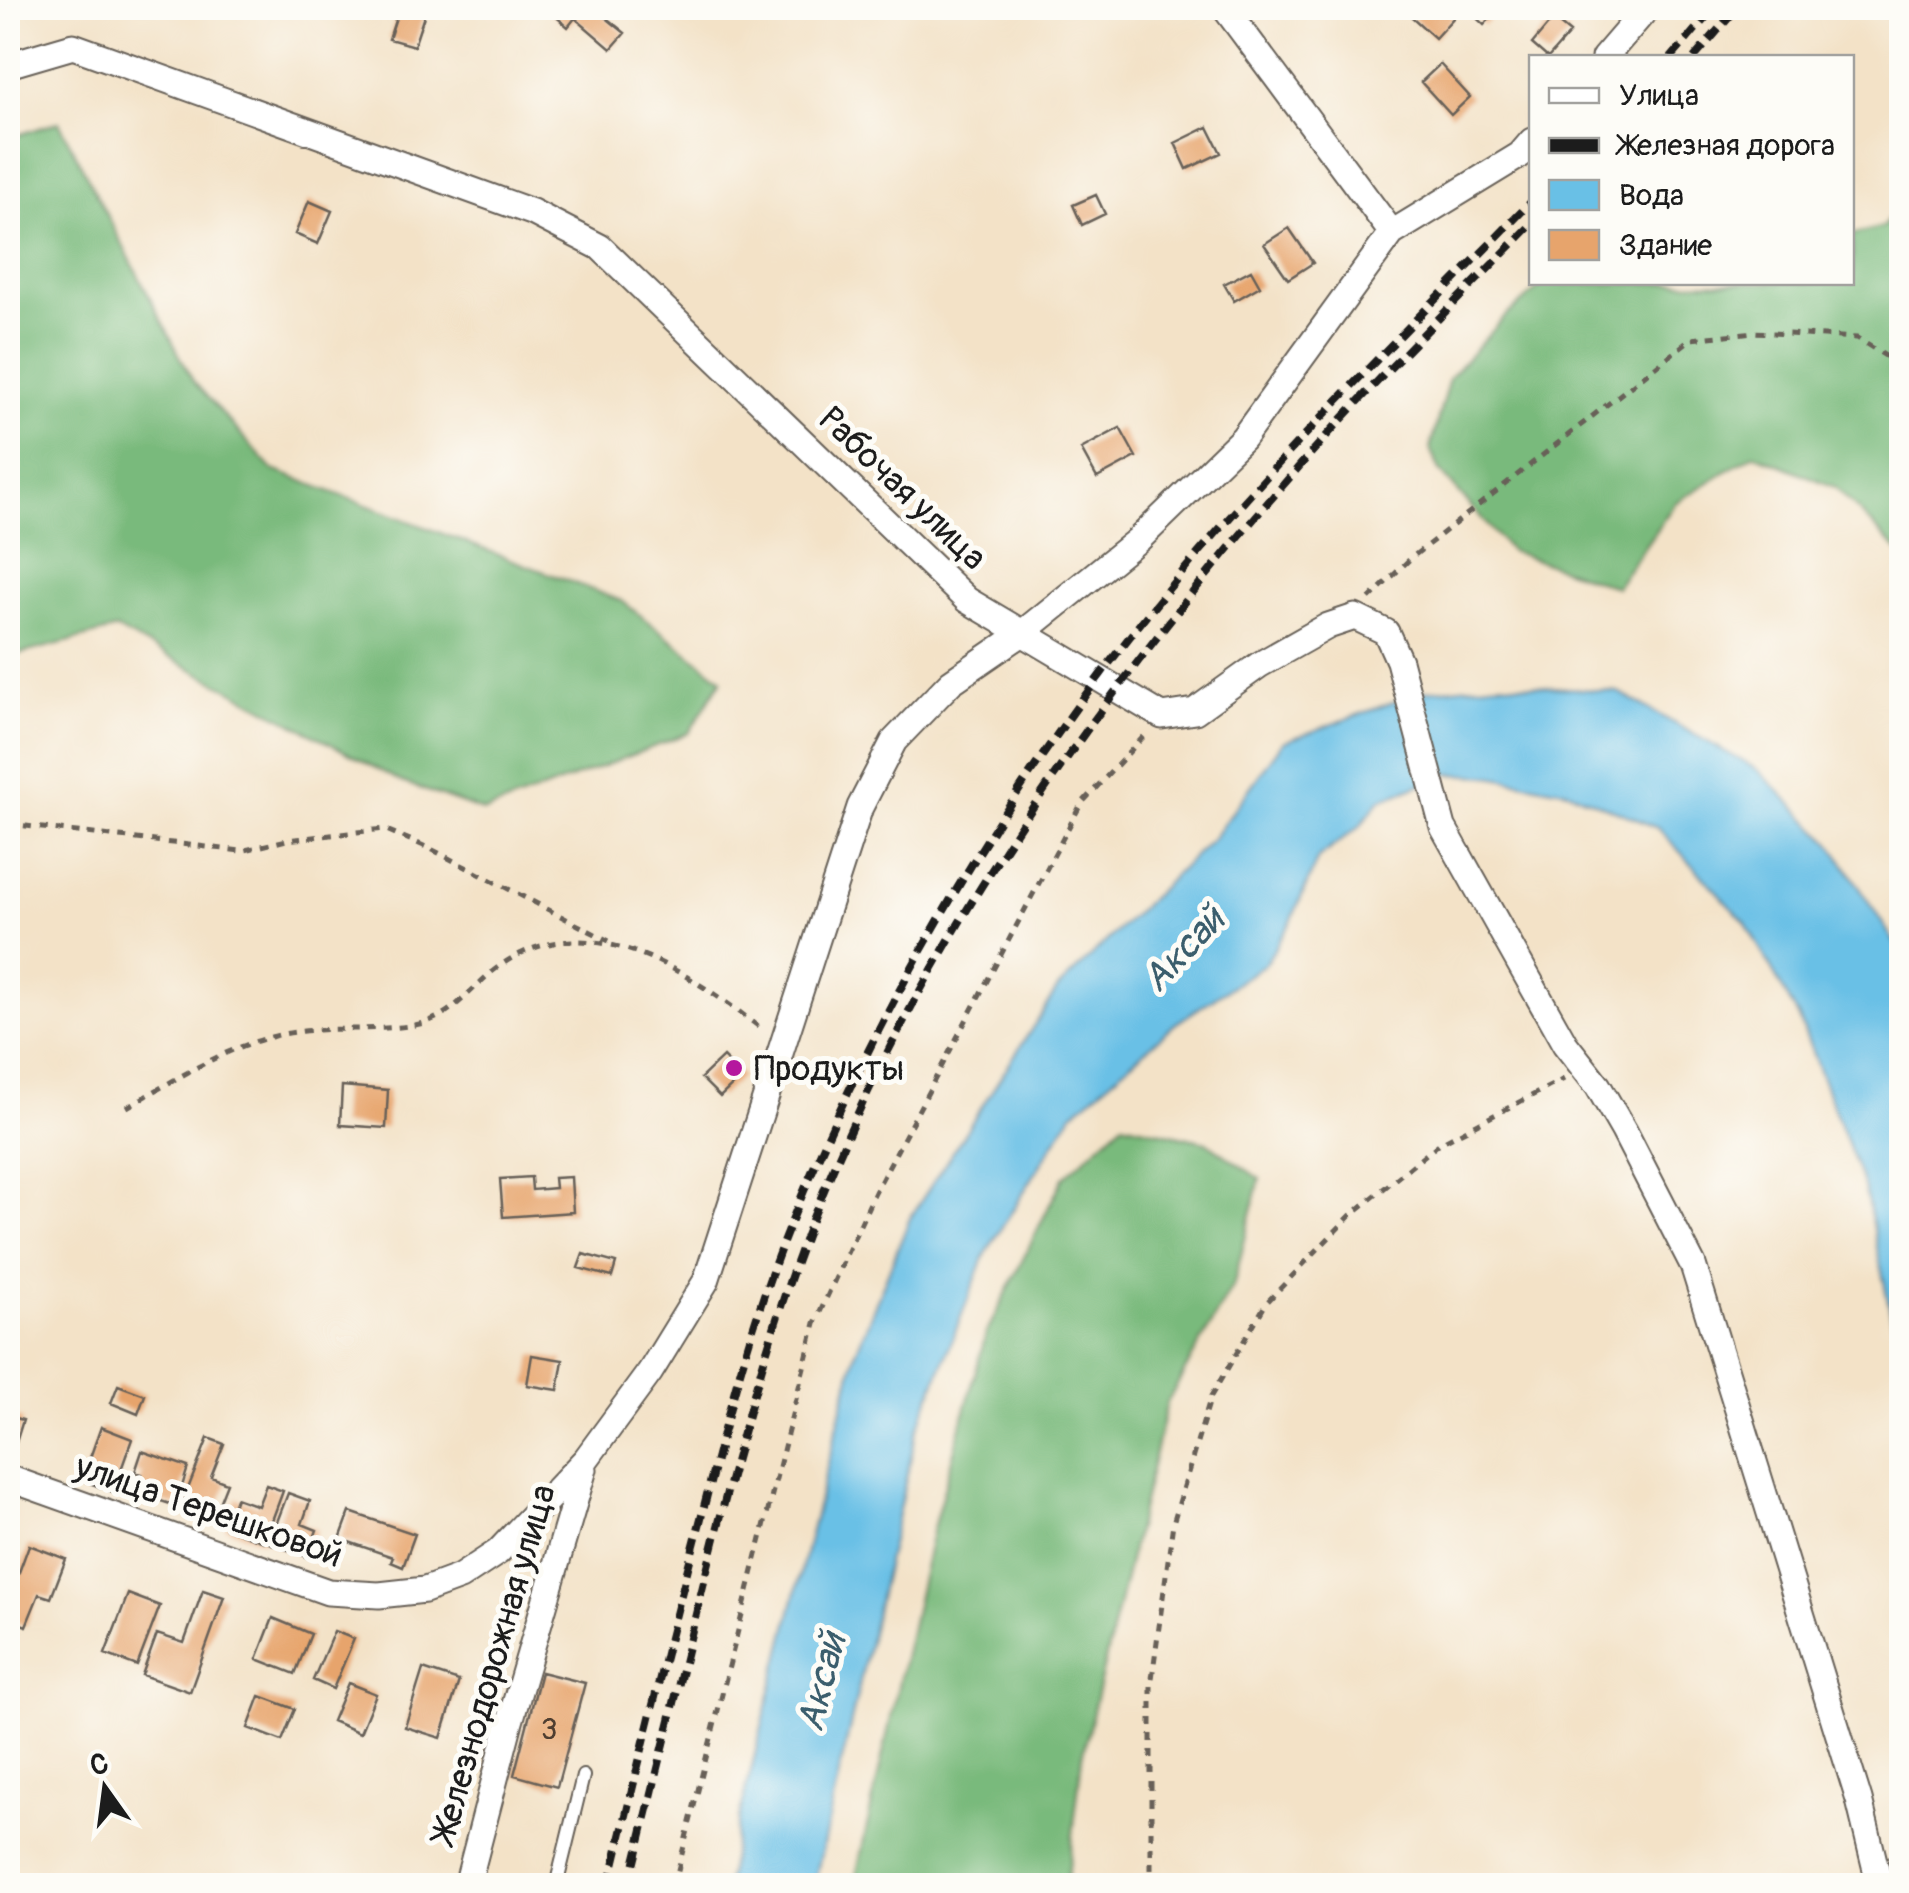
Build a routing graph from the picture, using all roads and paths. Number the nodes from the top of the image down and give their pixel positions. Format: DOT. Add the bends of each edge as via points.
graph roads {
  1 [pos="1225,8"];
  2 [pos="1647,8"];
  3 [pos="1607,55"];
  4 [pos="8,65"];
  5 [pos="1529,145"];
  6 [pos="1392,234"];
  7 [pos="1899,366"];
  8 [pos="1354,617"];
  9 [pos="1021,634"];
  10 [pos="1162,716"];
  11 [pos="8,824"];
  12 [pos="614,943"];
  13 [pos="784,1046"];
  14 [pos="1584,1069"];
  15 [pos="127,1108"];
  16 [pos="586,1459"];
  17 [pos="8,1478"];
  18 [pos="583,1776"];
  19 [pos="467,1886"];
  20 [pos="556,1886"];
  21 [pos="674,1886"];
  22 [pos="1152,1886"];
  23 [pos="1880,1886"];
  1 -- 6 [label="street"];
  2 -- 3 [label="street"];
  4 -- 9 [label="street, Рабочая улица" via="73,46 532,212 600,247 967,600"];
  5 -- 6 [label="street"];
  6 -- 9 [label="street" via="1243,438 1139,539"];
  7 -- 8 [label="path" via="1857,338 1754,332 1691,340 1411,558"];
  8 -- 10 [label="street" via="1258,664 1195,711"];
  8 -- 14 [label="street" via="1386,632 1443,827"];
  9 -- 10 [label="street, Рабочая улица"];
  9 -- 13 [label="street, улица Терешковой" via="951,682 894,741 860,807"];
  10 -- 21 [label="path" via="1081,804 875,1192 815,1323"];
  11 -- 12 [label="path" via="241,852 384,828"];
  12 -- 13 [label="path" via="687,975"];
  12 -- 15 [label="path" via="559,940 529,950 500,965 459,1005 418,1025 271,1036"];
  13 -- 16 [label="street, улица Терешковой" via="706,1281"];
  14 -- 22 [label="path" via="1440,1143 1351,1215 1266,1302 1211,1396 1174,1523 1151,1686"];
  14 -- 23 [label="street" via="1693,1265"];
  16 -- 17 [label="street, улица Терешковой" via="498,1552 460,1577 379,1595 328,1592"];
  16 -- 19 [label="street, Железнодорожная улица"];
  18 -- 20 [label="lane"];
}
